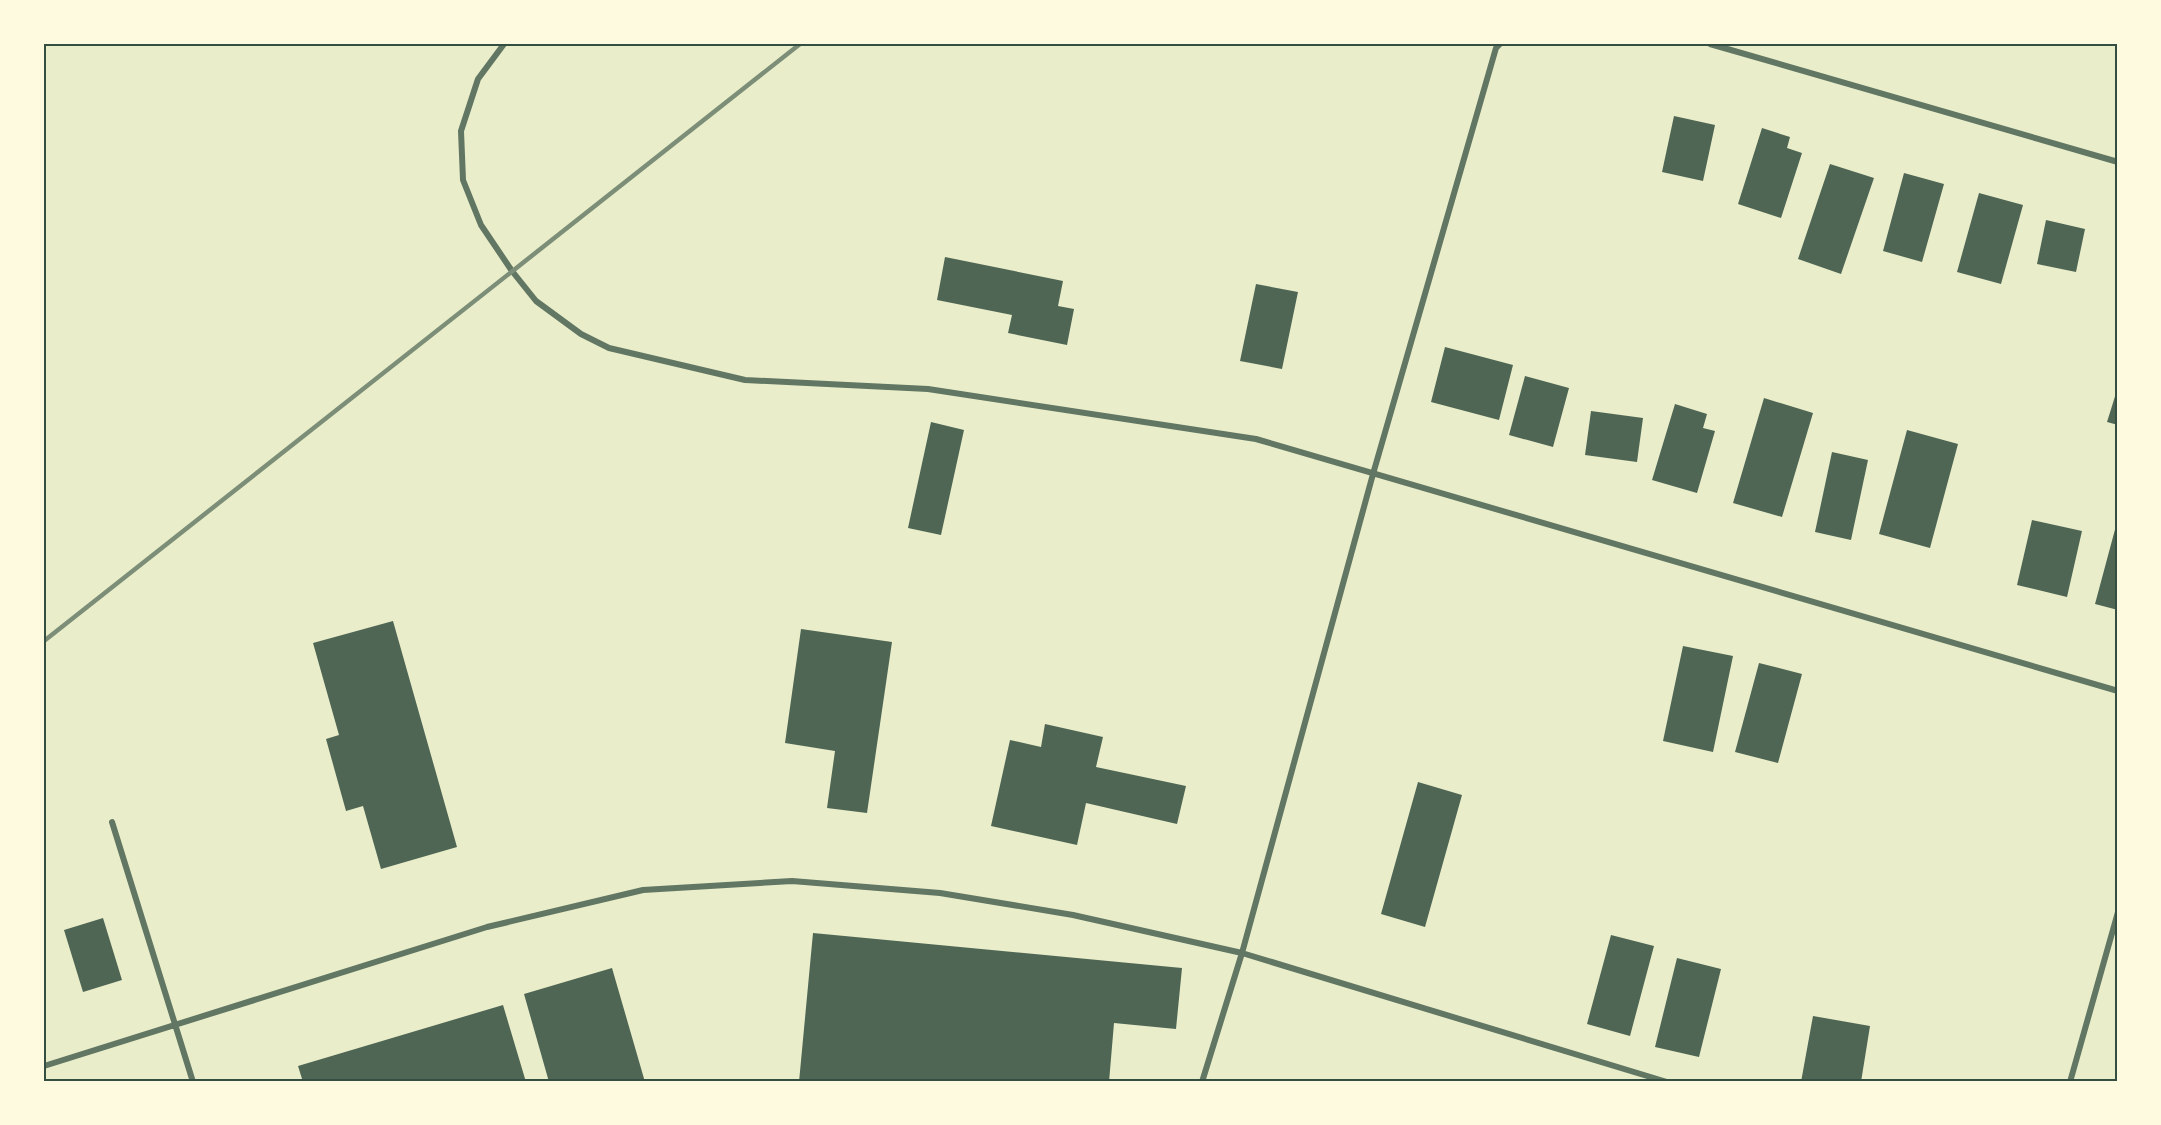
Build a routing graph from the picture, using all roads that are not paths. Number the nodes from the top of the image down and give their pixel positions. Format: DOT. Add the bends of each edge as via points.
graph roads {
  1 [pos="504,44"];
  2 [pos="1500,44"];
  3 [pos="1710,44"];
  4 [pos="2118,162"];
  5 [pos="1373,474"];
  6 [pos="2118,691"];
  7 [pos="112,822"];
  8 [pos="2118,912"];
  9 [pos="1242,953"];
  10 [pos="174,1025"];
  11 [pos="44,1066"];
  12 [pos="192,1082"];
  13 [pos="1202,1082"];
  14 [pos="1667,1082"];
  15 [pos="2070,1082"];
  1 -- 5 [label="street" via="478,79 461,131 463,180 481,225 536,301 581,334 609,348 745,380 928,389 1245,437"];
  2 -- 5 [label="street"];
  3 -- 4 [label="street"];
  5 -- 6 [label="street"];
  5 -- 9 [label="street"];
  7 -- 10 [label="street"];
  8 -- 15 [label="street"];
  9 -- 10 [label="street" via="1073,915 940,893 792,881 643,890 487,927"];
  9 -- 13 [label="street"];
  9 -- 14 [label="street"];
  10 -- 11 [label="street"];
  10 -- 12 [label="street"];
}
